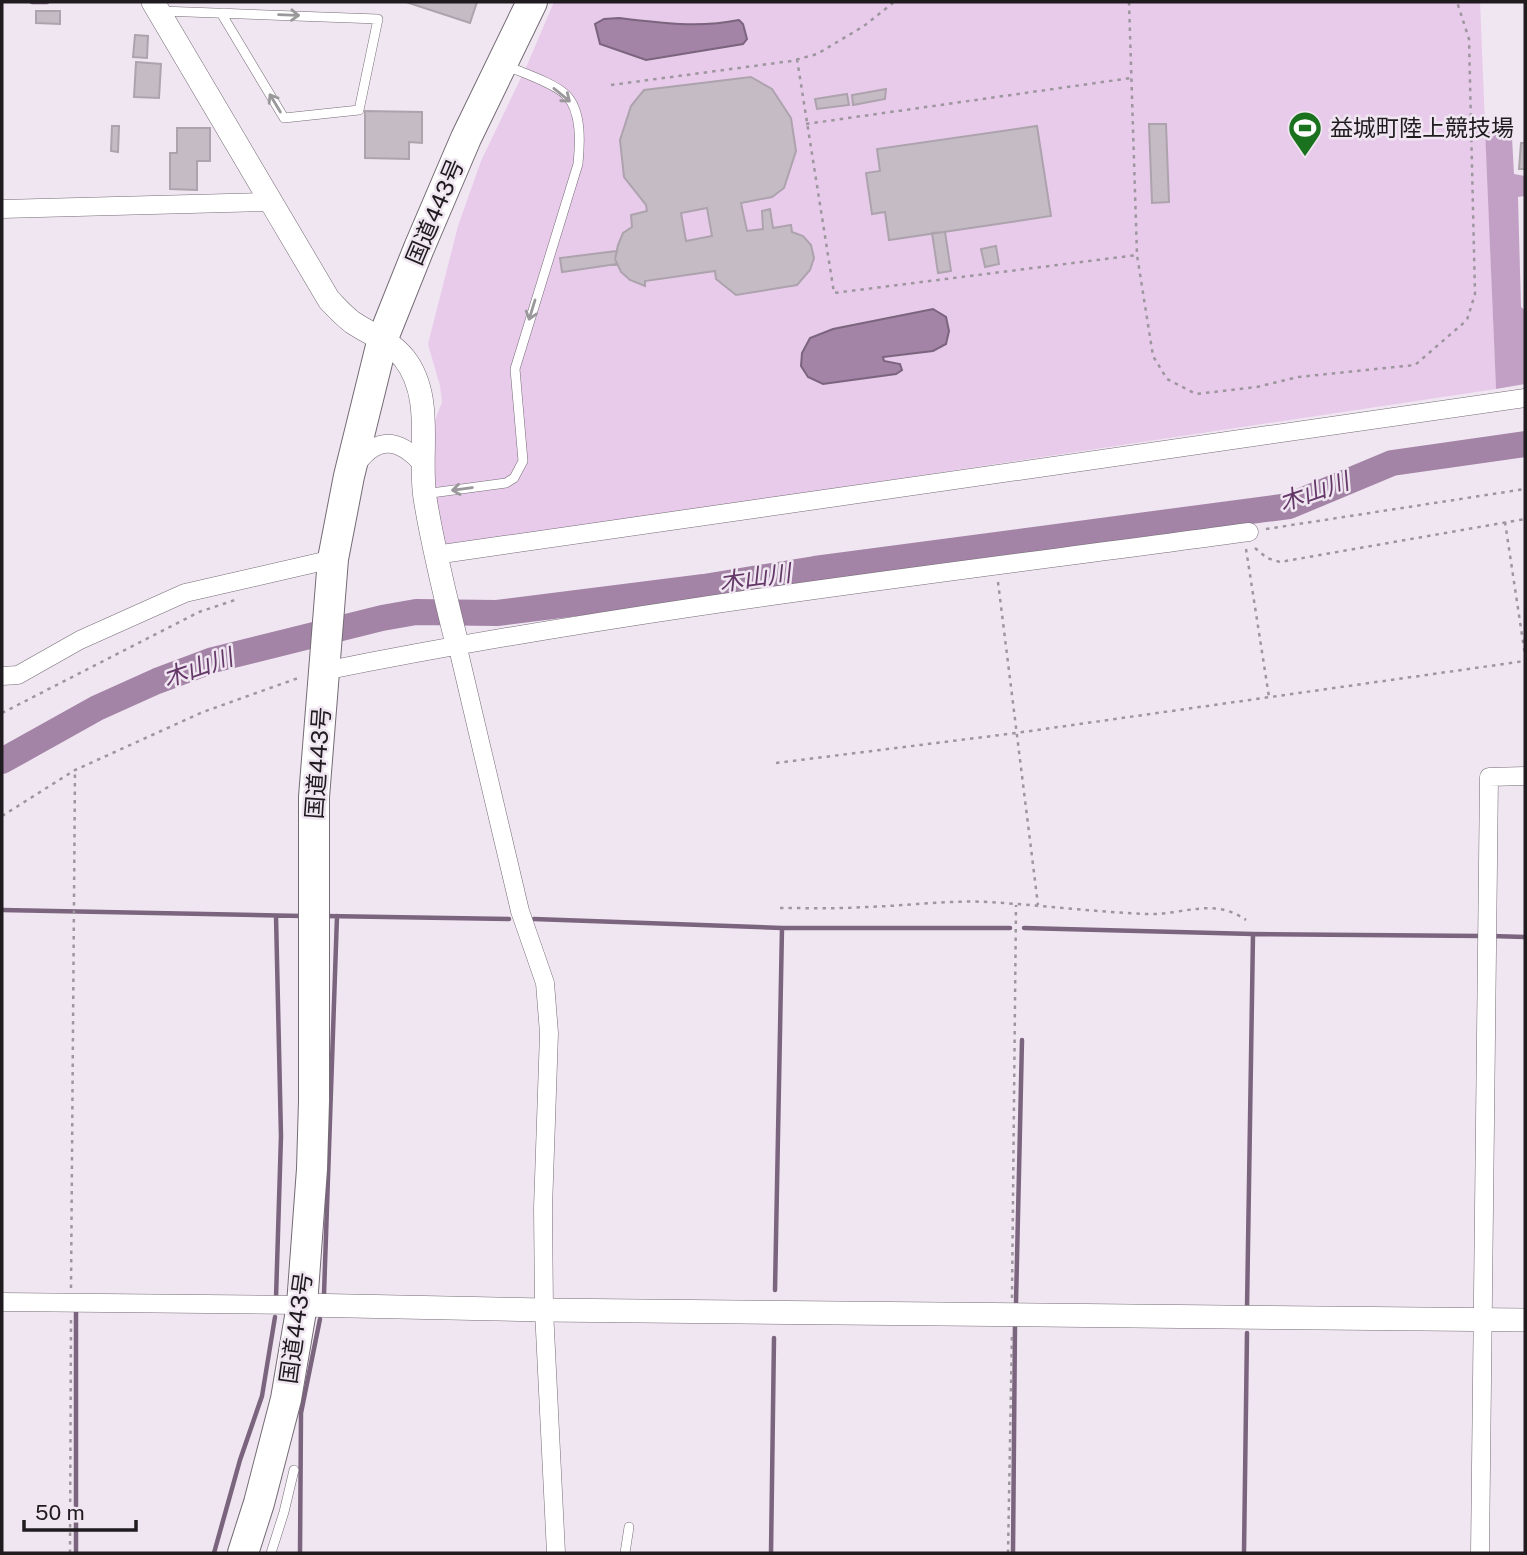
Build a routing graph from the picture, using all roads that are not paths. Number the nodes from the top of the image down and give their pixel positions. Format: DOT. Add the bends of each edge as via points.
graph roads {
  1 [pos="532,2"];
  2 [pos="155,6"];
  3 [pos="221,13"];
  4 [pos="503,63"];
  5 [pos="270,202"];
  6 [pos="2,209"];
  7 [pos="383,338"];
  8 [pos="1525,398"];
  9 [pos="422,464"];
  10 [pos="349,476"];
  11 [pos="424,494"];
  12 [pos="1249,532"];
  13 [pos="436,559"];
  14 [pos="333,565"];
  15 [pos="457,644"];
  16 [pos="324,671"];
  17 [pos="2,676"];
  18 [pos="1525,776"];
  19 [pos="2,1302"];
  20 [pos="302,1305"];
  21 [pos="544,1310"];
  22 [pos="1484,1319"];
  23 [pos="1525,1320"];
  24 [pos="294,1470"];
  25 [pos="272,1508"];
  26 [pos="629,1527"];
  27 [pos="243,1553"];
  28 [pos="271,1553"];
  29 [pos="556,1553"];
  30 [pos="625,1553"];
  31 [pos="1480,1553"];
  1 -- 4 [label="highway, 国道443号"];
  2 -- 3 [label="lane"];
  2 -- 5 [label="street"];
  3 -- 3 [label="lane, one-way" via="378,19 359,110 284,118"];
  4 -- 7 [label="highway, 国道443号"];
  4 -- 11 [label="lane, one-way" via="564,93 571,101 579,133 578,164 515,369 520,471 506,483"];
  5 -- 6 [label="street"];
  5 -- 7 [label="street" via="329,300 351,322"];
  7 -- 9 [label="street" via="405,359 419,391"];
  7 -- 10 [label="highway, 国道443号"];
  8 -- 13 [label="street"];
  9 -- 10 [label="street" via="400,445 385,443 374,446"];
  9 -- 11 [label="street"];
  10 -- 14 [label="highway, 国道443号"];
  11 -- 13 [label="street"];
  12 -- 15 [label="street"];
  13 -- 15 [label="street"];
  14 -- 16 [label="highway, 国道443号"];
  14 -- 17 [label="street" via="185,593 80,640 18,675"];
  15 -- 16 [label="street"];
  15 -- 21 [label="street" via="520,911 545,983 550,1033"];
  16 -- 20 [label="highway, 国道443号" via="314,797 312,1155"];
  18 -- 22 [label="street" via="1489,777"];
  19 -- 20 [label="street"];
  20 -- 21 [label="street"];
  20 -- 25 [label="highway, 国道443号"];
  21 -- 22 [label="street"];
  21 -- 29 [label="street"];
  22 -- 23 [label="street"];
  22 -- 31 [label="street"];
  24 -- 25 [label="lane"];
  25 -- 27 [label="highway, 国道443号"];
  25 -- 28 [label="lane"];
  26 -- 30 [label="lane"];
}
